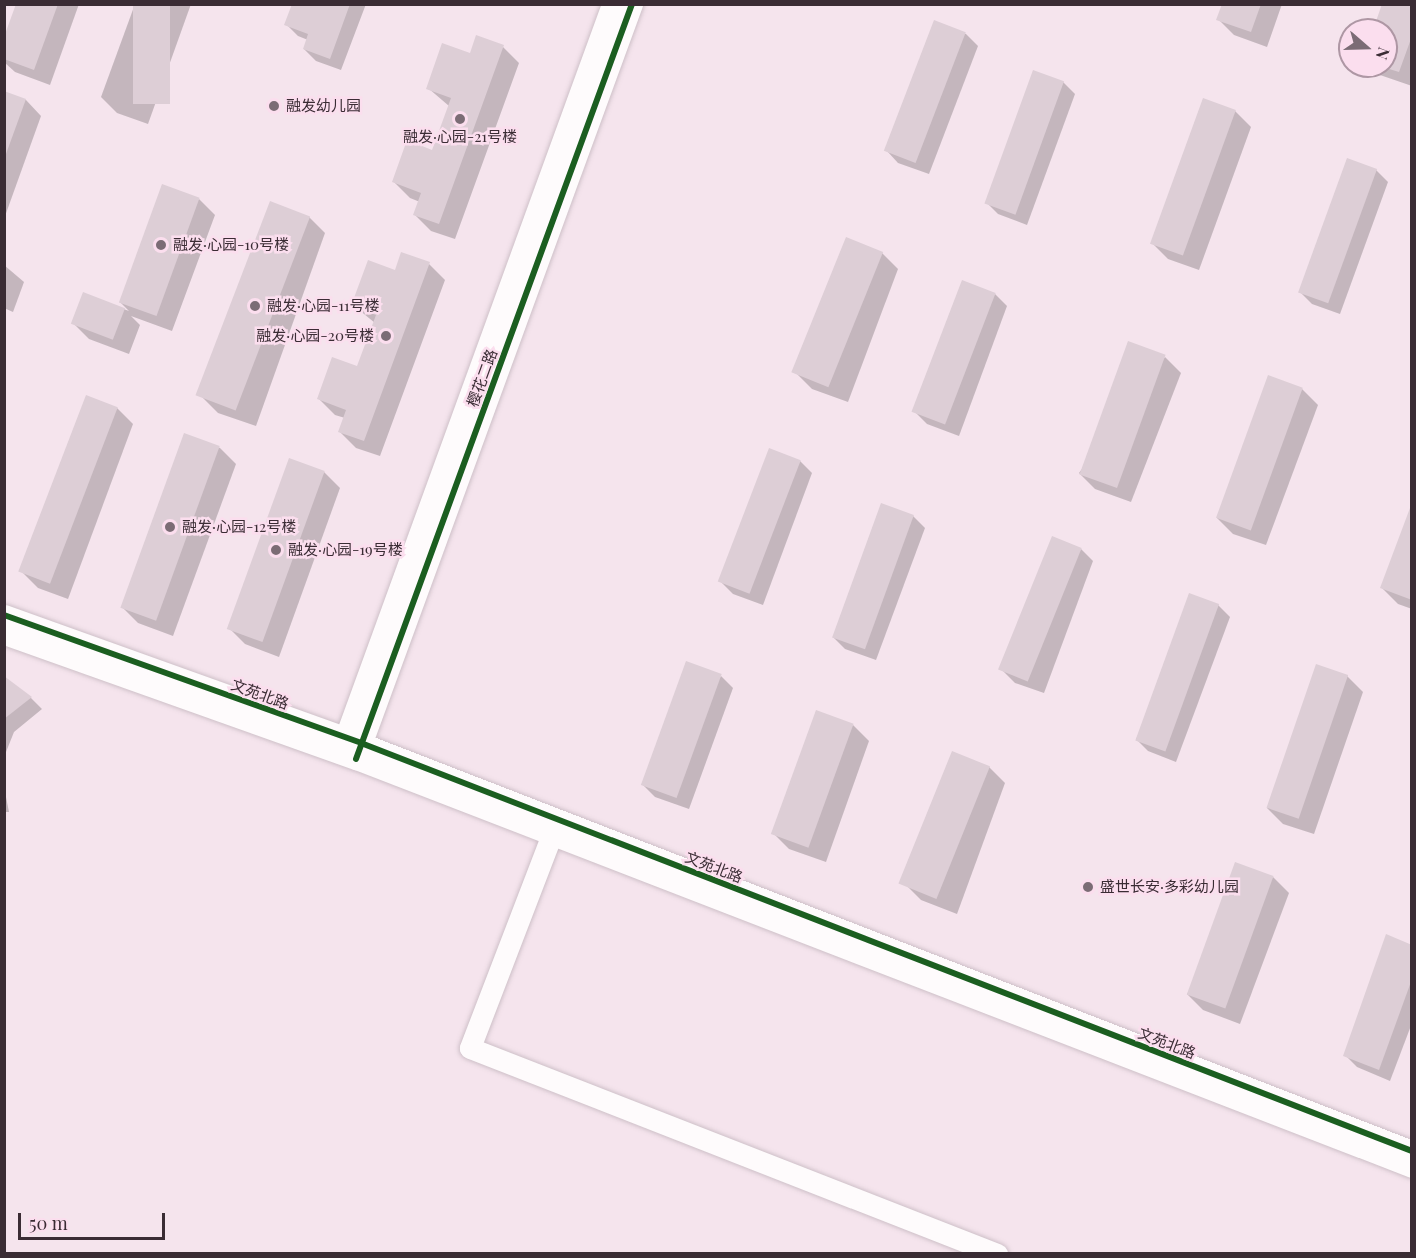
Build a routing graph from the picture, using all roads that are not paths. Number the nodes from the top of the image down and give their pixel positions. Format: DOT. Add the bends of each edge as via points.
graph roads {
  1 [pos="612,4"];
  2 [pos="632,4"];
  3 [pos="4,615"];
  4 [pos="4,634"];
  5 [pos="350,748"];
  6 [pos="552,834"];
  7 [pos="1412,1151"];
  8 [pos="1412,1167"];
  9 [pos="997,1254"];
  1 -- 5 [label="street, 樱花二路"];
  2 -- 5 [label="street, 樱花二路"];
  3 -- 5 [label="street, 文苑北路"];
  4 -- 5 [label="street, 文苑北路"];
  5 -- 6 [label="street, 文苑北路"];
  5 -- 7 [label="street, 文苑北路"];
  6 -- 8 [label="street, 文苑北路"];
  6 -- 9 [label="street" via="470,1048"];
}
